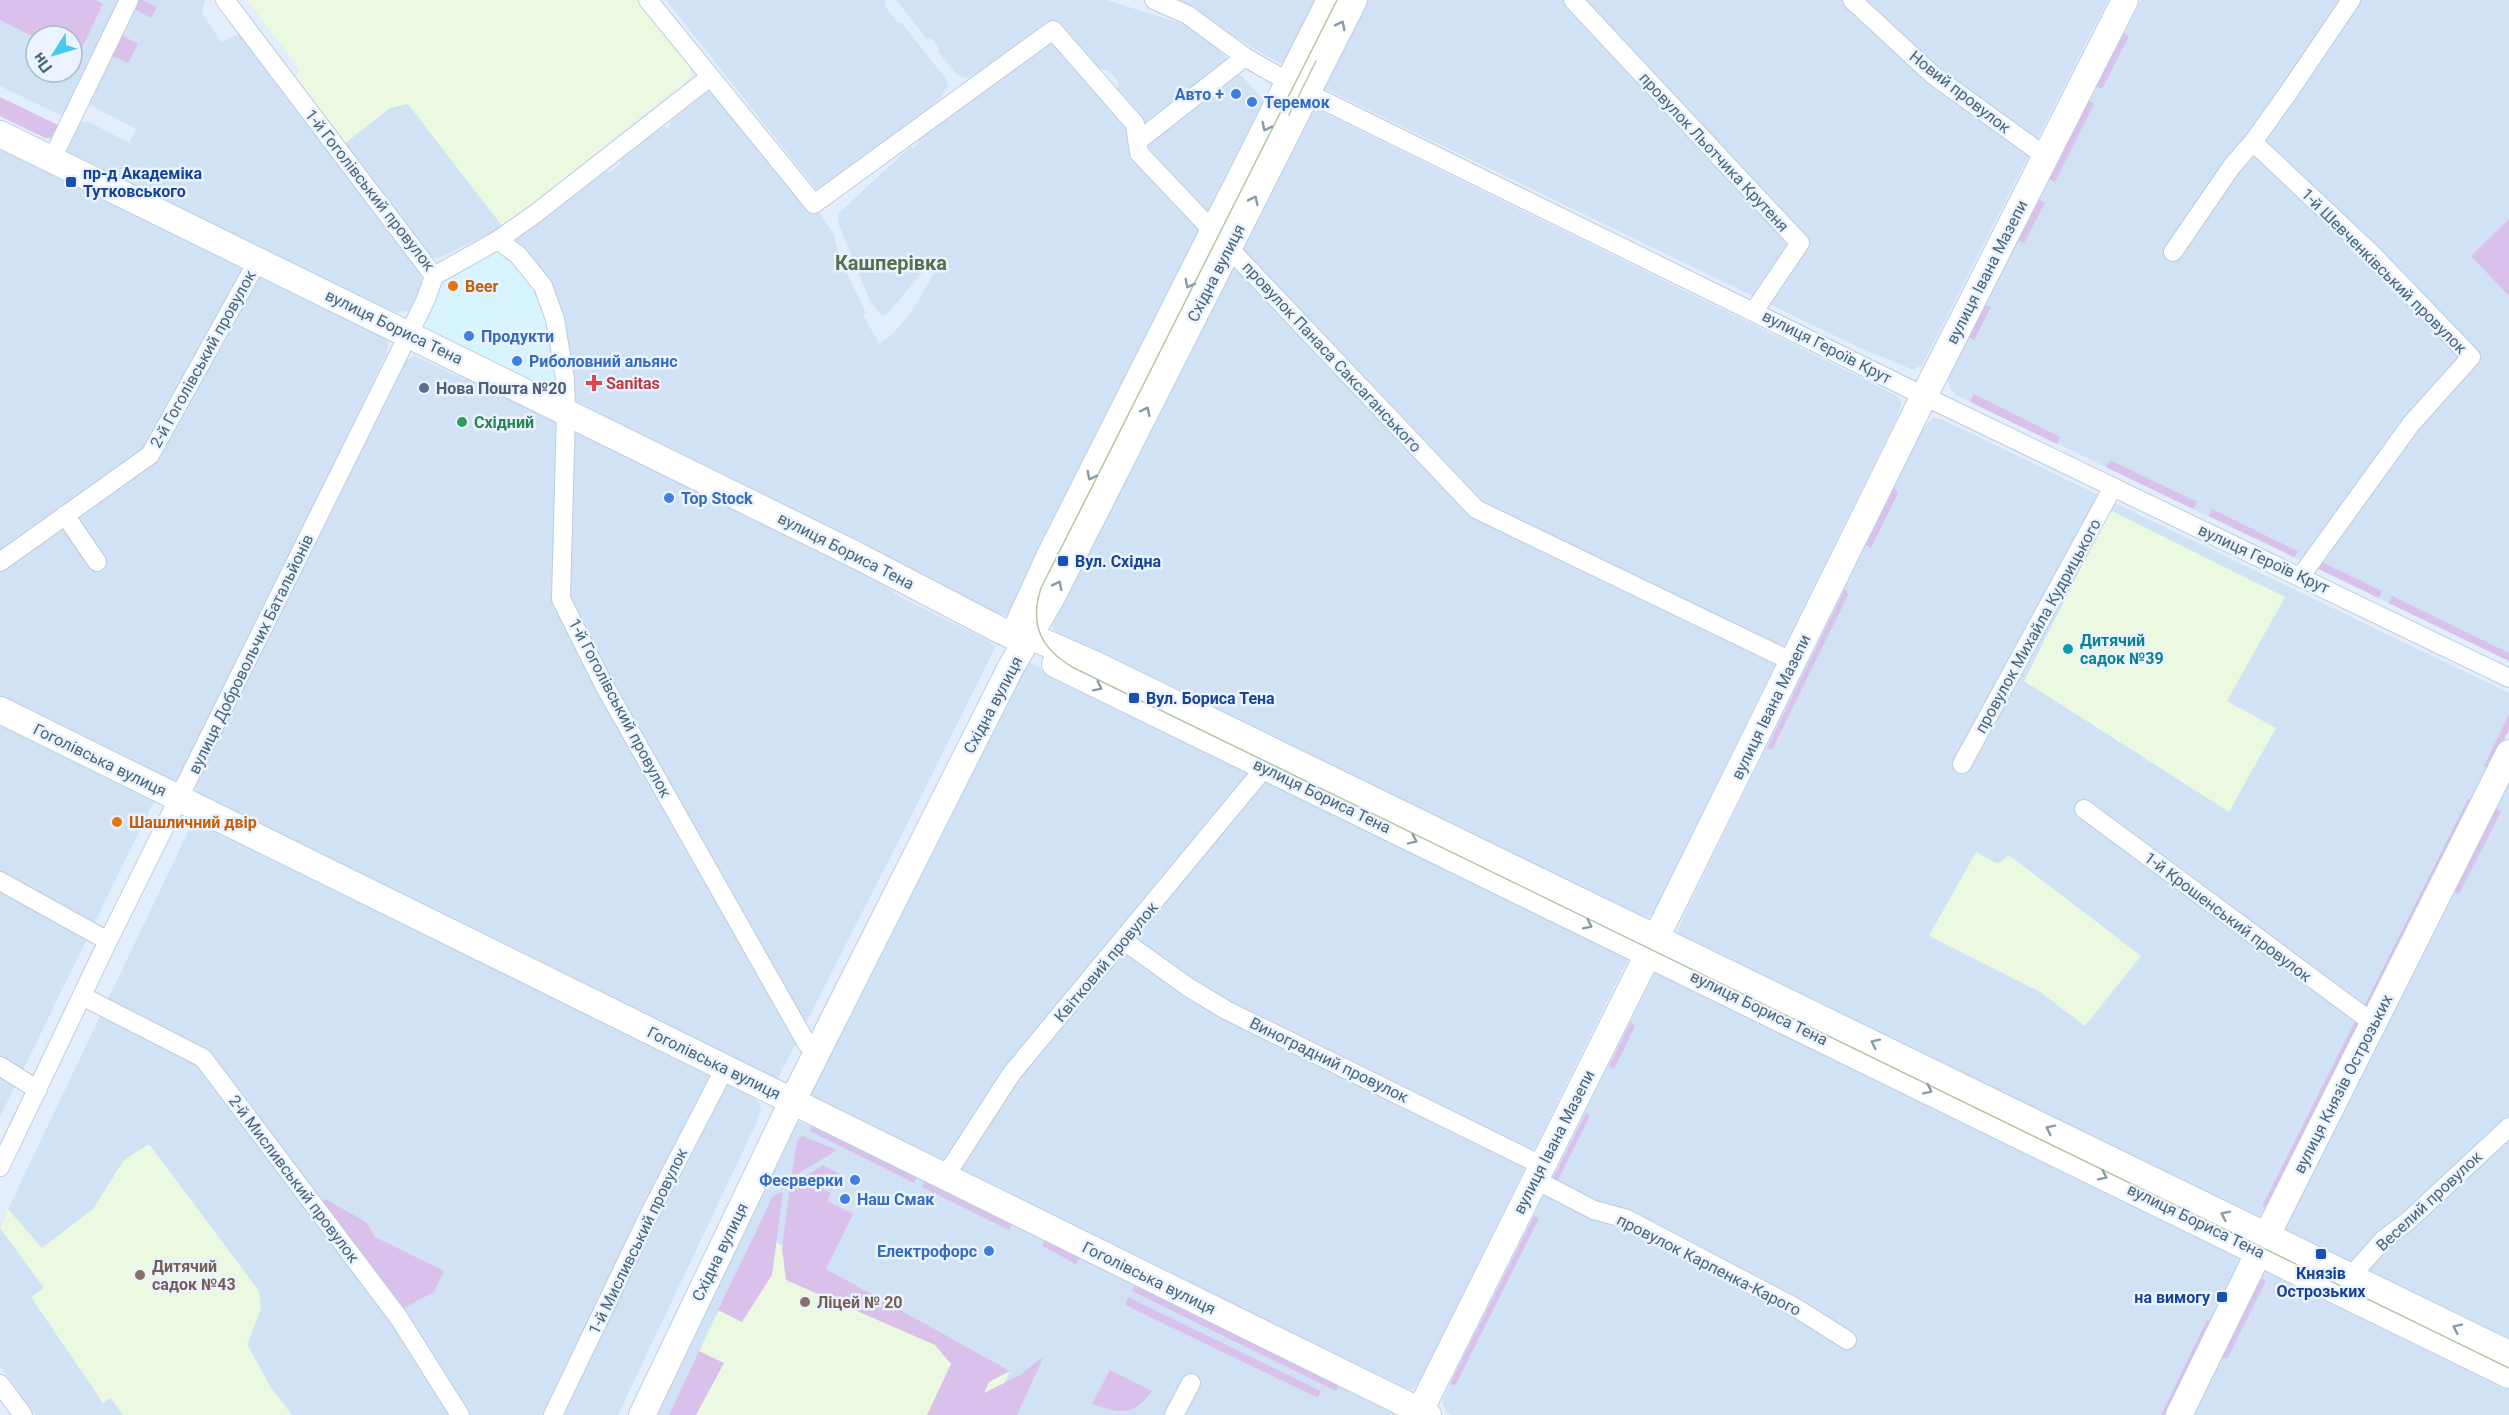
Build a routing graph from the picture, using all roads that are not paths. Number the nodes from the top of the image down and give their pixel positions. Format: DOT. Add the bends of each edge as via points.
graph roads {
  1 [pos="129,0"];
  2 [pos="225,0"];
  3 [pos="648,0"];
  4 [pos="1154,0"];
  5 [pos="1330,0"];
  6 [pos="1354,0"];
  7 [pos="1573,0"];
  8 [pos="1852,0"];
  9 [pos="2125,0"];
  10 [pos="2351,0"];
  11 [pos="1245,57"];
  12 [pos="710,77"];
  13 [pos="1297,88"];
  14 [pos="0,134"];
  15 [pos="1138,141"];
  16 [pos="2253,142"];
  17 [pos="2045,156"];
  18 [pos="52,159"];
  19 [pos="1223,239"];
  20 [pos="498,240"];
  21 [pos="2173,252"];
  22 [pos="258,260"];
  23 [pos="434,276"];
  24 [pos="1754,311"];
  25 [pos="407,334"];
  26 [pos="1924,396"];
  27 [pos="566,412"];
  28 [pos="2113,487"];
  29 [pos="65,515"];
  30 [pos="0,562"];
  31 [pos="97,562"];
  32 [pos="2301,576"];
  33 [pos="1022,640"];
  34 [pos="1793,662"];
  35 [pos="2509,678"];
  36 [pos="0,710"];
  37 [pos="2509,753"];
  38 [pos="1271,761"];
  39 [pos="1962,764"];
  40 [pos="180,799"];
  41 [pos="2084,809"];
  42 [pos="0,881"];
  43 [pos="108,941"];
  44 [pos="1124,941"];
  45 [pos="1653,946"];
  46 [pos="82,996"];
  47 [pos="2373,1023"];
  48 [pos="807,1044"];
  49 [pos="0,1066"];
  50 [pos="725,1068"];
  51 [pos="38,1090"];
  52 [pos="787,1099"];
  53 [pos="2509,1127"];
  54 [pos="0,1167"];
  55 [pos="1539,1173"];
  56 [pos="944,1178"];
  57 [pos="2263,1243"];
  58 [pos="2351,1276"];
  59 [pos="1847,1340"];
  60 [pos="2509,1354"];
  61 [pos="2509,1375"];
  62 [pos="1191,1383"];
  63 [pos="0,1384"];
  64 [pos="1422,1414"];
  65 [pos="23,1415"];
  66 [pos="460,1415"];
  67 [pos="554,1415"];
  68 [pos="631,1415"];
  69 [pos="642,1415"];
  70 [pos="1174,1415"];
  71 [pos="2179,1415"];
  1 -- 18 [label="street"];
  2 -- 23 [label="street, 1-й Гоголівський провулок"];
  3 -- 12 [label="street, провулок Панаса Саксаганського"];
  4 -- 11 [label="street, вулиця Героїв Крут" via="1188,15"];
  5 -- 13 [label="street, Східна вулиця"];
  13 -- 6 [label="street, Східна вулиця, one-way"];
  7 -- 24 [label="street, провулок Льотчика Крутеня" via="1800,243"];
  8 -- 17 [label="street, Новий провулок" via="1933,75"];
  9 -- 17 [label="street, вулиця Івана Мазепи"];
  10 -- 16 [label="street"];
  11 -- 13 [label="street, вулиця Героїв Крут"];
  11 -- 15 [label="street"];
  12 -- 15 [label="street, провулок Панаса Саксаганського" via="814,204 1053,30 1135,124"];
  12 -- 20 [label="street"];
  13 -- 19 [label="street, Східна вулиця"];
  13 -- 24 [label="street, вулиця Героїв Крут"];
  14 -- 18 [label="street, вулиця Бориса Тена"];
  15 -- 19 [label="street, провулок Панаса Саксаганського" via="1139,153"];
  16 -- 21 [label="street"];
  16 -- 32 [label="street, 1-й Шевченківський провулок" via="2372,253 2470,357 2411,424"];
  17 -- 26 [label="street, вулиця Івана Мазепи"];
  18 -- 22 [label="street, вулиця Бориса Тена"];
  19 -- 33 [label="street, Східна вулиця" via="1052,597"];
  19 -- 34 [label="street, провулок Панаса Саксаганського" via="1476,509"];
  20 -- 23 [label="street, 1-й Гоголівський провулок"];
  20 -- 27 [label="street, 1-й Гоголівський провулок" via="519,255 543,286 555,320"];
  22 -- 25 [label="street, вулиця Бориса Тена"];
  22 -- 29 [label="street, 2-й Гоголівський провулок" via="150,455"];
  23 -- 25 [label="street, вулиця Добровольчих Батальйонів"];
  24 -- 26 [label="street, вулиця Героїв Крут"];
  25 -- 27 [label="street, вулиця Бориса Тена"];
  25 -- 40 [label="street, вулиця Добровольчих Батальйонів"];
  26 -- 28 [label="street, вулиця Героїв Крут"];
  26 -- 34 [label="street, вулиця Івана Мазепи"];
  27 -- 33 [label="street, вулиця Бориса Тена"];
  27 -- 48 [label="street, 1-й Гоголівський провулок" via="561,599 604,686"];
  28 -- 32 [label="street, вулиця Героїв Крут"];
  28 -- 39 [label="street, провулок Михайла Кудрицького"];
  29 -- 30 [label="street, 2-й Гоголівський провулок"];
  29 -- 31 [label="street"];
  32 -- 35 [label="street, вулиця Героїв Крут"];
  33 -- 38 [label="street, вулиця Бориса Тена" via="1095,665"];
  33 -- 48 [label="street, Східна вулиця"];
  33 -- 52 [label="street, Східна вулиця"];
  34 -- 45 [label="street, вулиця Івана Мазепи"];
  36 -- 40 [label="street, Гоголівська вулиця"];
  37 -- 47 [label="street, вулиця Князів Острозьких"];
  38 -- 44 [label="street, Квітковий провулок"];
  38 -- 45 [label="street, вулиця Бориса Тена"];
  40 -- 43 [label="street, вулиця Добровольчих Батальйонів"];
  40 -- 50 [label="street, Гоголівська вулиця"];
  41 -- 47 [label="street, 1-й Крошенський провулок"];
  42 -- 43 [label="street"];
  43 -- 46 [label="street, вулиця Добровольчих Батальйонів"];
  44 -- 55 [label="street, Виноградний провулок" via="1226,1010"];
  44 -- 56 [label="street, Квітковий провулок" via="1012,1073"];
  45 -- 55 [label="street, вулиця Івана Мазепи"];
  45 -- 57 [label="street, вулиця Бориса Тена"];
  46 -- 51 [label="street, вулиця Добровольчих Батальйонів"];
  46 -- 66 [label="street, 2-й Мисливський провулок" via="203,1058 399,1318"];
  47 -- 57 [label="street, вулиця Князів Острозьких"];
  48 -- 52 [label="street, Східна вулиця"];
  49 -- 51 [label="street"];
  50 -- 52 [label="street, Гоголівська вулиця"];
  50 -- 67 [label="street, 1-й Мисливський провулок"];
  51 -- 54 [label="street, вулиця Добровольчих Батальйонів"];
  52 -- 56 [label="street, Гоголівська вулиця"];
  52 -- 68 [label="street, Східна вулиця"];
  52 -- 69 [label="street, Східна вулиця"];
  53 -- 58 [label="street, Веселий провулок" via="2384,1239"];
  55 -- 59 [label="street, провулок Карпенка-Карого" via="1594,1210 1627,1219 1798,1309"];
  55 -- 64 [label="street, вулиця Івана Мазепи"];
  56 -- 64 [label="street, Гоголівська вулиця"];
  57 -- 58 [label="street, вулиця Бориса Тена"];
  57 -- 61 [label="street, вулиця Бориса Тена"];
  57 -- 71 [label="street, вулиця Князів Острозьких"];
  60 -- 58 [label="street, вулиця Бориса Тена, one-way"];
  62 -- 70 [label="street"];
  63 -- 65 [label="street"];
}
